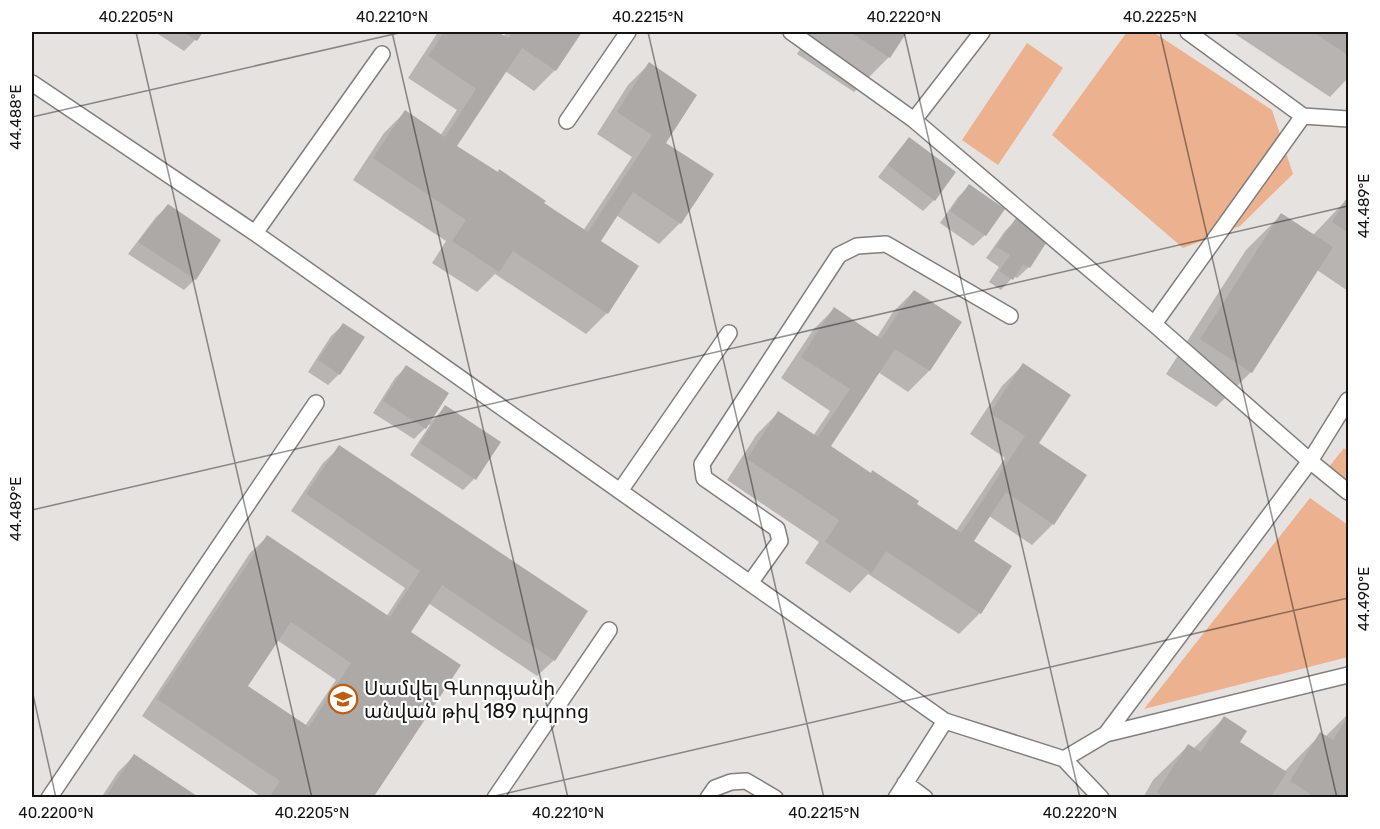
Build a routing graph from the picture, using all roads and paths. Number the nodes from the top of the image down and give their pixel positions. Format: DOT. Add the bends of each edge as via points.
graph roads {
  1 [pos="628,32"];
  2 [pos="790,32"];
  3 [pos="982,32"];
  4 [pos="1188,32"];
  5 [pos="382,54"];
  6 [pos="32,83"];
  7 [pos="1303,116"];
  8 [pos="1348,119"];
  9 [pos="914,120"];
  10 [pos="567,122"];
  11 [pos="255,233"];
  12 [pos="1010,316"];
  13 [pos="1154,324"];
  14 [pos="729,333"];
  15 [pos="1348,400"];
  16 [pos="315,403"];
  17 [pos="1310,461"];
  18 [pos="620,491"];
  19 [pos="1348,492"];
  20 [pos="750,583"];
  21 [pos="609,630"];
  22 [pos="1348,675"];
  23 [pos="945,721"];
  24 [pos="1106,734"];
  25 [pos="1064,759"];
  26 [pos="905,783"];
  27 [pos="49,798"];
  28 [pos="495,798"];
  29 [pos="708,798"];
  30 [pos="775,798"];
  31 [pos="896,798"];
  32 [pos="925,798"];
  33 [pos="1101,798"];
  1 -- 10 [label="lane"];
  2 -- 9 [label="lane"];
  3 -- 9 [label="lane"];
  4 -- 7 [label="lane"];
  5 -- 11 [label="lane"];
  6 -- 11 [label="lane"];
  7 -- 8 [label="lane"];
  7 -- 13 [label="lane"];
  9 -- 13 [label="lane"];
  11 -- 18 [label="lane"];
  12 -- 20 [label="lane" via="886,244 857,246 840,255 702,464 704,478 777,529 780,542"];
  13 -- 17 [label="lane"];
  14 -- 18 [label="lane"];
  15 -- 17 [label="lane"];
  16 -- 27 [label="lane"];
  17 -- 19 [label="lane"];
  17 -- 24 [label="lane"];
  18 -- 20 [label="lane"];
  20 -- 23 [label="lane"];
  21 -- 28 [label="lane"];
  22 -- 24 [label="lane"];
  23 -- 25 [label="lane"];
  23 -- 26 [label="lane"];
  24 -- 25 [label="lane"];
  25 -- 33 [label="lane"];
  26 -- 31 [label="lane"];
  26 -- 32 [label="lane"];
  29 -- 30 [label="lane" via="715,788 746,781"];
}
